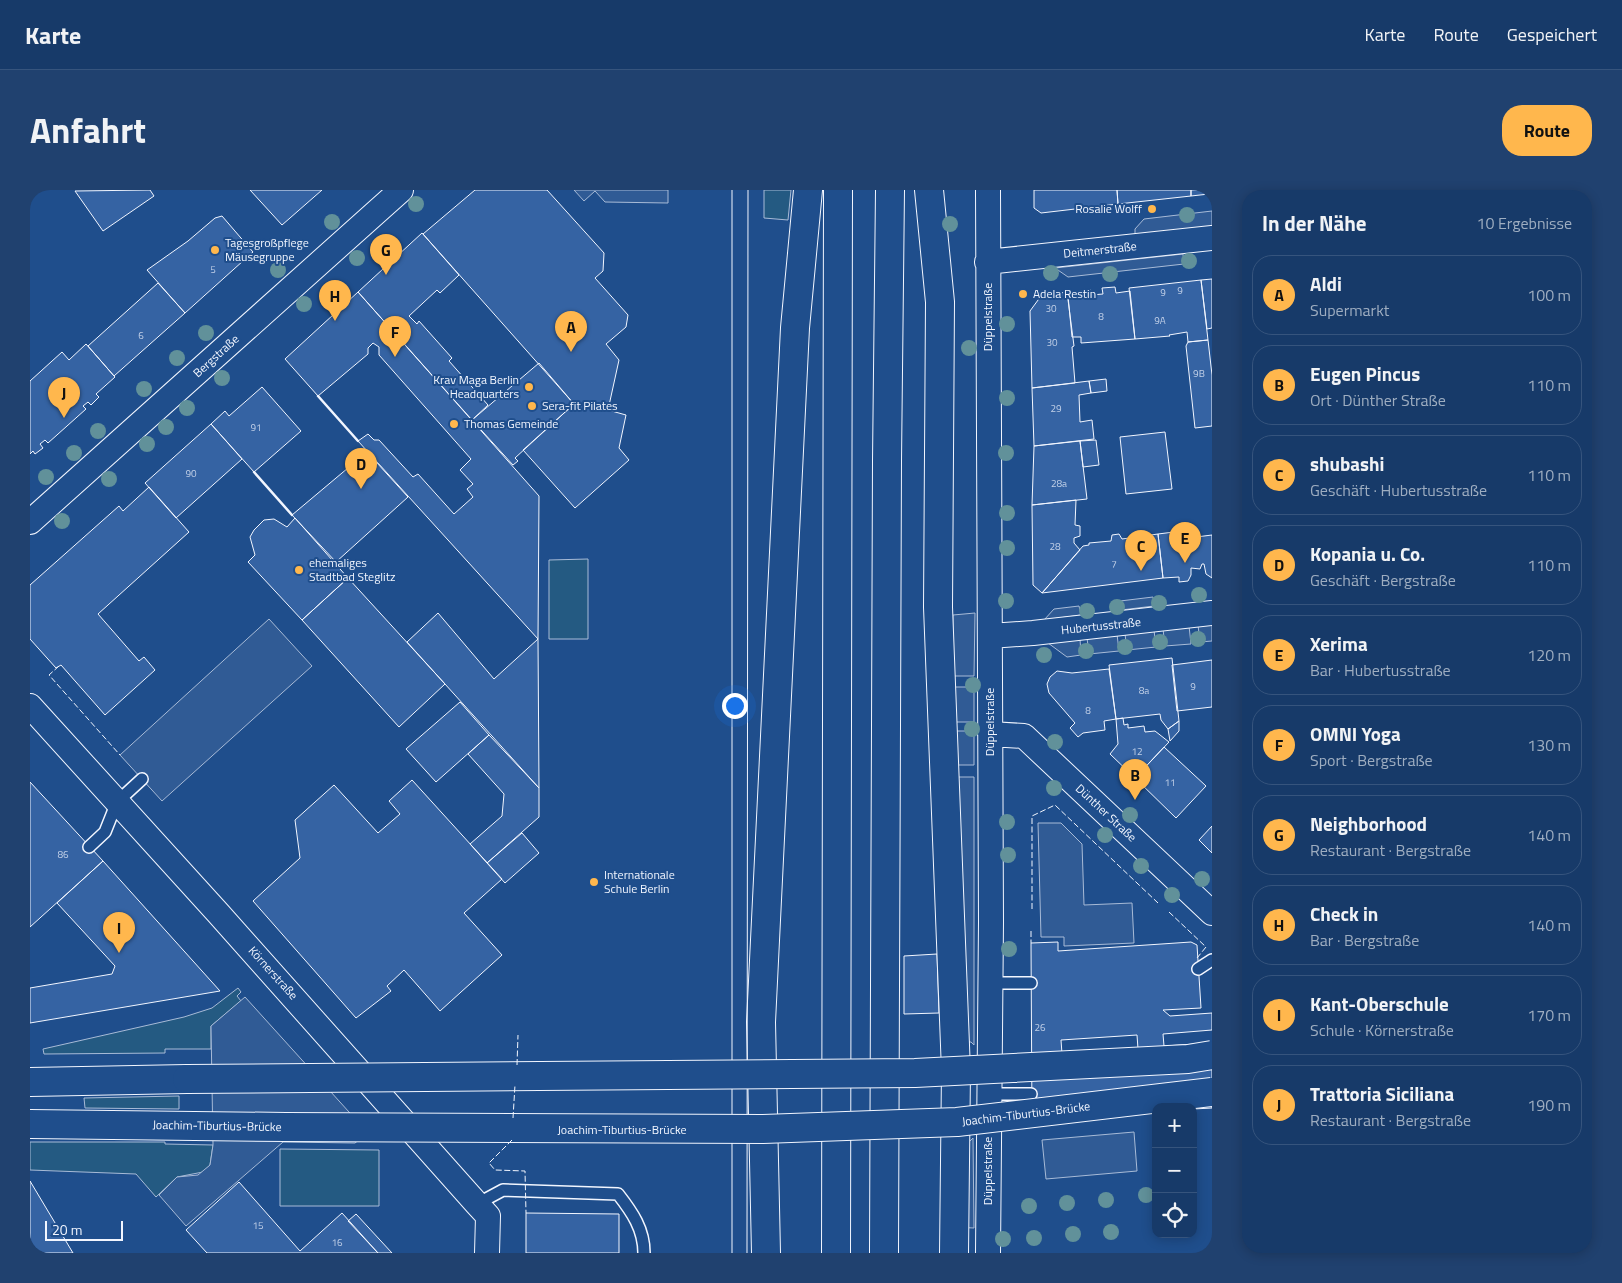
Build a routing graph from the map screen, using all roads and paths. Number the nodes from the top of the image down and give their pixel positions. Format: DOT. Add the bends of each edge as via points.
graph roads {
  1 [pos="401,190"];
  2 [pos="808,190"];
  3 [pos="838,190"];
  4 [pos="890,190"];
  5 [pos="929,190"];
  6 [pos="988,190"];
  7 [pos="1212,238"];
  8 [pos="987,262"];
  9 [pos="30,522"];
  10 [pos="1212,614"];
  11 [pos="990,636"];
  12 [pos="30,706"];
  13 [pos="990,734"];
  14 [pos="142,779"];
  15 [pos="117,802"];
  16 [pos="89,847"];
  17 [pos="1211,911"];
  18 [pos="1212,960"];
  19 [pos="1198,969"];
  20 [pos="990,983"];
  21 [pos="1031,983"];
  22 [pos="1212,1055"];
  23 [pos="956,1071"];
  24 [pos="762,1073"];
  25 [pos="30,1082"];
  26 [pos="1212,1092"];
  27 [pos="988,1094"];
  28 [pos="1031,1094"];
  29 [pos="957,1122"];
  30 [pos="30,1124"];
  31 [pos="764,1129"];
  32 [pos="477,1204"];
  33 [pos="487,1253"];
  34 [pos="644,1253"];
  35 [pos="766,1253"];
  36 [pos="836,1253"];
  37 [pos="884,1253"];
  38 [pos="954,1253"];
  39 [pos="988,1253"];
  1 -- 9 [label="street, Bergstraße"];
  2 -- 24 [label="main road" via="795,328 762,1012"];
  3 -- 36 [label="main road"];
  4 -- 37 [label="main road"];
  5 -- 23 [label="main road" via="940,302 938,607"];
  6 -- 8 [label="street, Düppelstraße"];
  7 -- 8 [label="street, Deitmerstraße"];
  8 -- 11 [label="street, Düppelstraße"];
  10 -- 11 [label="street, Hubertusstraße"];
  11 -- 13 [label="street, Düppelstraße"];
  12 -- 15 [label="street, Körnerstraße"];
  13 -- 17 [label="street, Dünther Straße" via="1024,736"];
  13 -- 20 [label="street, Düppelstraße"];
  14 -- 15 [label="lane"];
  15 -- 16 [label="lane" via="105,832"];
  15 -- 32 [label="street, Körnerstraße"];
  18 -- 19 [label="lane"];
  20 -- 21 [label="lane"];
  20 -- 27 [label="street, Düppelstraße"];
  22 -- 23 [label="main road, bridge"];
  23 -- 24 [label="main road, bridge"];
  23 -- 29 [label="main road"];
  24 -- 25 [label="main road, bridge"];
  24 -- 31 [label="main road"];
  26 -- 29 [label="main road, Joachim-Tiburtius-Brücke, bridge"];
  27 -- 28 [label="lane"];
  27 -- 39 [label="street, Düppelstraße"];
  29 -- 31 [label="main road, Joachim-Tiburtius-Brücke, bridge"];
  29 -- 38 [label="main road"];
  30 -- 31 [label="main road, Joachim-Tiburtius-Brücke, bridge"];
  31 -- 35 [label="main road"];
  32 -- 33 [label="street, Körnerstraße" via="488,1216"];
  32 -- 34 [label="lane" via="503,1190 618,1194 632,1212 644,1239"];
}
